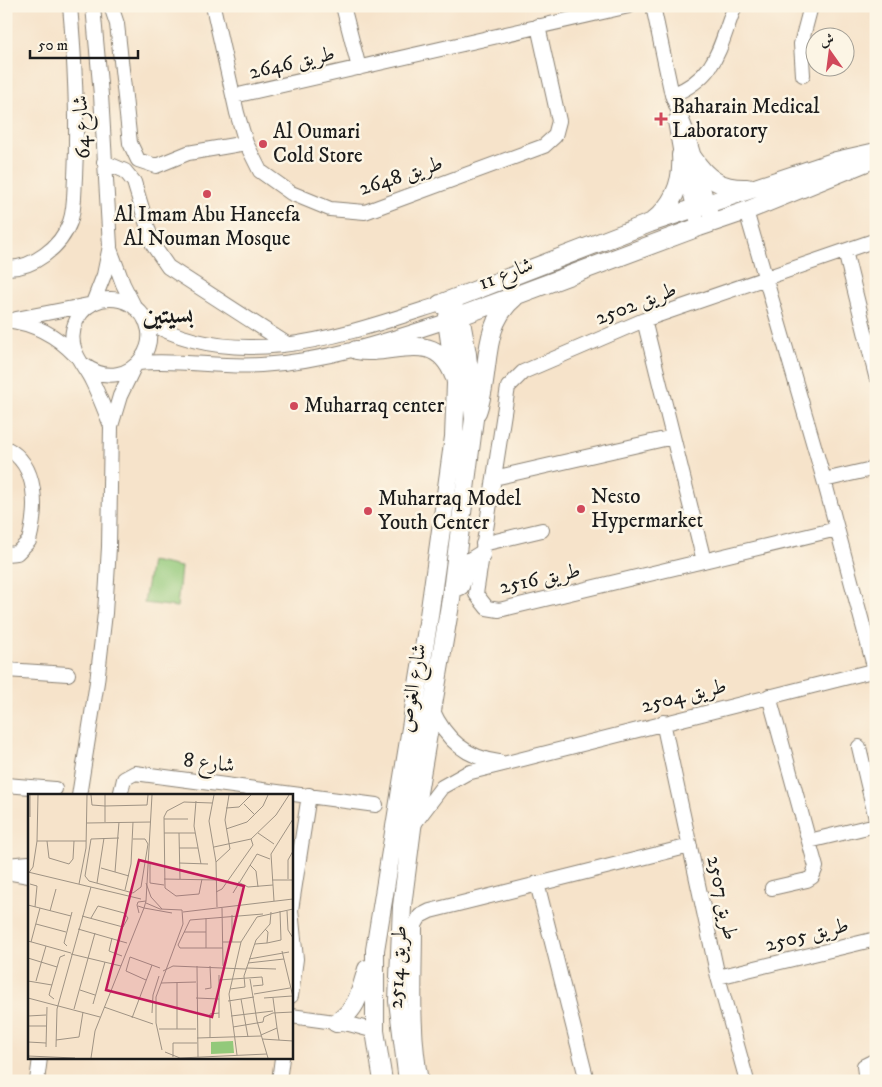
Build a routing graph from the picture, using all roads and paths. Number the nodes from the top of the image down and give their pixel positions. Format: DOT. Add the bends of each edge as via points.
graph roads {
  1 [pos="70,6"];
  2 [pos="93,6"];
  3 [pos="111,6"];
  4 [pos="213,6"];
  5 [pos="343,6"];
  6 [pos="629,6"];
  7 [pos="653,6"];
  8 [pos="734,6"];
  9 [pos="811,6"];
  10 [pos="538,26"];
  11 [pos="359,68"];
  12 [pos="803,75"];
  13 [pos="672,95"];
  14 [pos="234,96"];
  15 [pos="246,143"];
  16 [pos="876,152"];
  17 [pos="687,156"];
  18 [pos="876,159"];
  19 [pos="104,162"];
  20 [pos="762,188"];
  21 [pos="701,206"];
  22 [pos="746,211"];
  23 [pos="650,224"];
  24 [pos="706,225"];
  25 [pos="876,240"];
  26 [pos="110,246"];
  27 [pos="845,251"];
  28 [pos="6,266"];
  29 [pos="765,279"];
  30 [pos="519,294"];
  31 [pos="92,303"];
  32 [pos="135,308"];
  33 [pos="451,309"];
  34 [pos="7,320"];
  35 [pos="145,320"];
  36 [pos="644,320"];
  37 [pos="287,344"];
  38 [pos="356,350"];
  39 [pos="82,363"];
  40 [pos="136,365"];
  41 [pos="523,372"];
  42 [pos="876,376"];
  43 [pos="456,382"];
  44 [pos="474,419"];
  45 [pos="111,426"];
  46 [pos="673,437"];
  47 [pos="6,448"];
  48 [pos="876,468"];
  49 [pos="494,478"];
  50 [pos="824,480"];
  51 [pos="837,529"];
  52 [pos="542,530"];
  53 [pos="482,549"];
  54 [pos="6,554"];
  55 [pos="704,561"];
  56 [pos="451,598"];
  57 [pos="6,670"];
  58 [pos="875,670"];
  59 [pos="68,674"];
  60 [pos="769,696"];
  61 [pos="432,709"];
  62 [pos="663,722"];
  63 [pos="859,747"];
  64 [pos="502,763"];
  65 [pos="6,785"];
  66 [pos="872,787"];
  67 [pos="55,789"];
  68 [pos="79,794"];
  69 [pos="120,794"];
  70 [pos="309,795"];
  71 [pos="376,805"];
  72 [pos="876,819"];
  73 [pos="876,825"];
  74 [pos="412,828"];
  75 [pos="809,841"];
  76 [pos="690,846"];
  77 [pos="28,863"];
  78 [pos="6,864"];
  79 [pos="6,872"];
  80 [pos="28,876"];
  81 [pos="537,883"];
  82 [pos="772,888"];
  83 [pos="292,929"];
  84 [pos="876,939"];
  85 [pos="375,950"];
  86 [pos="718,977"];
  87 [pos="292,988"];
  88 [pos="292,1016"];
  89 [pos="336,1023"];
  90 [pos="375,1031"];
  91 [pos="40,1060"];
  92 [pos="282,1060"];
  93 [pos="876,1060"];
  94 [pos="37,1081"];
  95 [pos="279,1081"];
  96 [pos="383,1081"];
  97 [pos="396,1081"];
  98 [pos="408,1081"];
  99 [pos="421,1081"];
  100 [pos="587,1081"];
  101 [pos="747,1081"];
  102 [pos="866,1081"];
  1 -- 28 [label="street" via="77,93 74,184 54,238 35,254"];
  2 -- 19 [label="street, شارع 64"];
  3 -- 15 [label="street" via="117,24 130,143 138,160 156,166 188,153"];
  4 -- 14 [label="street, طريق 2648"];
  5 -- 11 [label="street, طريق 2646"];
  6 -- 10 [label="street, طريق 2646"];
  7 -- 13 [label="street"];
  8 -- 13 [label="street" via="705,76"];
  9 -- 12 [label="street" via="801,44"];
  10 -- 11 [label="street, طريق 2646"];
  10 -- 15 [label="street, طريق 2648" via="559,121 555,136 544,146 365,212 330,209 291,193 260,171"];
  11 -- 14 [label="street, طريق 2646"];
  13 -- 17 [label="street"];
  14 -- 15 [label="street, طريق 2648"];
  16 -- 20 [label="main road, شارع 11" via="836,161"];
  17 -- 20 [label="main road" via="714,182 730,188"];
  17 -- 21 [label="street"];
  17 -- 23 [label="main road" via="675,194"];
  18 -- 22 [label="main road, شارع 11"];
  19 -- 26 [label="street, شارع 64"];
  19 -- 37 [label="street" via="124,171 134,182 153,245 168,267"];
  20 -- 21 [label="main road, شارع 11"];
  21 -- 23 [label="main road, شارع 11"];
  21 -- 24 [label="street"];
  22 -- 24 [label="main road, شارع 11"];
  22 -- 29 [label="street"];
  23 -- 33 [label="main road, شارع 11"];
  24 -- 30 [label="main road, شارع 11"];
  25 -- 27 [label="street, طريق 2502"];
  26 -- 31 [label="street, شارع 64" via="104,275"];
  26 -- 32 [label="street, شارع 64"];
  27 -- 29 [label="street, طريق 2502"];
  27 -- 42 [label="street"];
  29 -- 36 [label="street, طريق 2502"];
  29 -- 50 [label="street"];
  30 -- 33 [label="main road, شارع 11"];
  30 -- 44 [label="main road" via="504,306 494,321 486,380"];
  31 -- 32 [label="street" via="119,300"];
  31 -- 34 [label="street" via="50,314"];
  31 -- 39 [label="street" via="79,315 73,330 73,346"];
  32 -- 35 [label="street"];
  33 -- 37 [label="street, شارع 11"];
  33 -- 38 [label="street, شارع 11"];
  33 -- 43 [label="main road, شارع الغوص"];
  33 -- 44 [label="main road, شارع الغوص" via="467,354"];
  34 -- 39 [label="street" via="48,333"];
  35 -- 37 [label="street, شارع 11" via="172,334 201,343 233,347"];
  35 -- 40 [label="street" via="149,342"];
  36 -- 41 [label="street, طريق 2502"];
  36 -- 46 [label="street"];
  38 -- 40 [label="street, شارع 11" via="262,365 168,361"];
  38 -- 43 [label="main road" via="374,352 423,346 444,360"];
  39 -- 40 [label="street" via="109,376"];
  39 -- 45 [label="street"];
  40 -- 45 [label="street" via="120,396"];
  41 -- 49 [label="street, طريق 2516" via="508,387"];
  43 -- 85 [label="main road, شارع الغوص" via="454,437 428,623"];
  44 -- 56 [label="main road, شارع الغوص"];
  45 -- 68 [label="street" via="105,613"];
  46 -- 49 [label="street"];
  46 -- 55 [label="street"];
  47 -- 54 [label="street" via="25,463 33,491 30,541 17,553"];
  48 -- 50 [label="street"];
  49 -- 53 [label="street, طريق 2516"];
  50 -- 51 [label="street"];
  51 -- 55 [label="street, طريق 2516"];
  51 -- 58 [label="street"];
  52 -- 53 [label="street"];
  53 -- 55 [label="street, طريق 2516" via="476,594 487,608 499,610"];
  53 -- 56 [label="main road" via="468,563"];
  56 -- 61 [label="main road, شارع الغوص"];
  57 -- 59 [label="street"];
  58 -- 60 [label="street, طريق 2504"];
  60 -- 62 [label="street, طريق 2504"];
  60 -- 75 [label="street"];
  61 -- 64 [label="street, طريق 2504" via="438,724 460,748 480,758"];
  61 -- 74 [label="main road, شارع الغوص"];
  62 -- 64 [label="street, طريق 2504"];
  62 -- 76 [label="street, طريق 2507"];
  63 -- 66 [label="street"];
  64 -- 74 [label="street, طريق 2504" via="467,772 442,787"];
  65 -- 67 [label="street"];
  66 -- 72 [label="street"];
  69 -- 70 [label="street, شارع 8" via="124,779 135,774"];
  70 -- 71 [label="street, شارع 8"];
  70 -- 83 [label="street" via="292,900"];
  73 -- 75 [label="street"];
  74 -- 98 [label="main road, شارع الغوص" via="398,951 398,1000"];
  75 -- 82 [label="street" via="816,867 812,877"];
  76 -- 81 [label="street, طريق 2514"];
  76 -- 86 [label="street, طريق 2507"];
  77 -- 78 [label="street"];
  79 -- 80 [label="street"];
  81 -- 99 [label="street, طريق 2514" via="430,911 417,920 416,1052"];
  81 -- 100 [label="street"];
  83 -- 87 [label="street" via="296,958"];
  84 -- 86 [label="street, طريق 2505"];
  85 -- 89 [label="main road" via="359,1000 353,1010"];
  85 -- 90 [label="main road, شارع الغوص"];
  86 -- 101 [label="street, طريق 2507"];
  88 -- 89 [label="street"];
  89 -- 90 [label="street"];
  90 -- 96 [label="main road, شارع الغوص"];
  90 -- 97 [label="main road" via="389,1048"];
  91 -- 94 [label="street"];
  92 -- 95 [label="street"];
  93 -- 102 [label="street" via="864,1066"];
}
